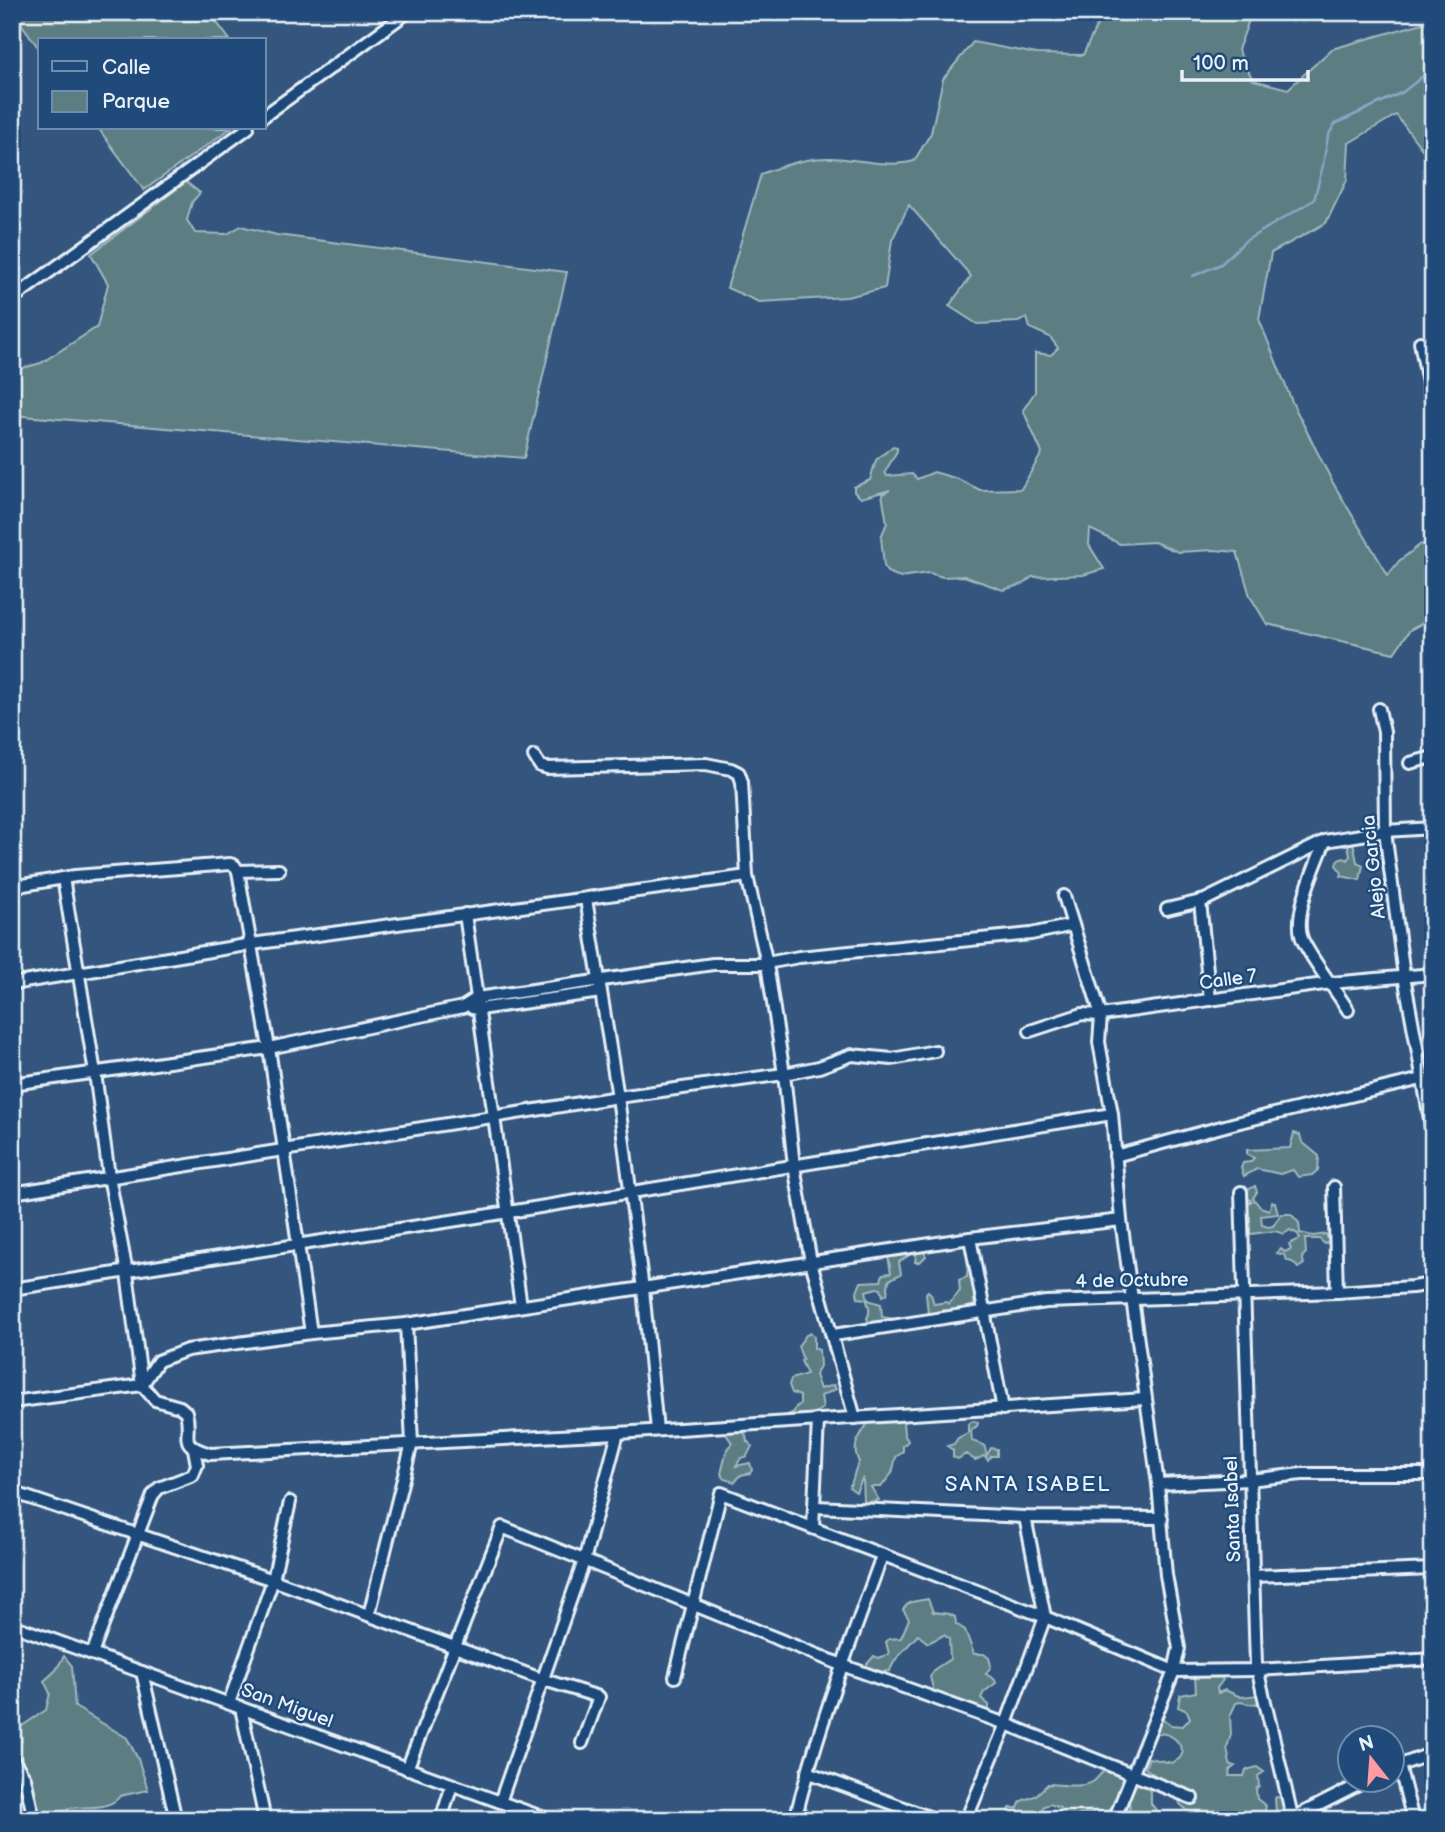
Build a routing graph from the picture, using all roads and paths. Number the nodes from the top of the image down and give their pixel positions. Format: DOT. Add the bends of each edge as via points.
graph roads {
  1 [pos="408,12"];
  2 [pos="266,115"];
  3 [pos="245,130"];
  4 [pos="12,299"];
  5 [pos="1420,342"];
  6 [pos="1433,408"];
  7 [pos="1380,709"];
  8 [pos="534,756"];
  9 [pos="1433,757"];
  10 [pos="1410,763"];
  11 [pos="1433,828"];
  12 [pos="1385,831"];
  13 [pos="1325,841"];
  14 [pos="279,870"];
  15 [pos="238,871"];
  16 [pos="747,876"];
  17 [pos="62,878"];
  18 [pos="12,887"];
  19 [pos="1064,896"];
  20 [pos="586,899"];
  21 [pos="1200,901"];
  22 [pos="1167,909"];
  23 [pos="465,914"];
  24 [pos="1073,925"];
  25 [pos="252,944"];
  26 [pos="767,964"];
  27 [pos="79,974"];
  28 [pos="1433,974"];
  29 [pos="1404,976"];
  30 [pos="1331,983"];
  31 [pos="12,984"];
  32 [pos="600,986"];
  33 [pos="1210,1000"];
  34 [pos="478,1003"];
  35 [pos="1348,1010"];
  36 [pos="1101,1015"];
  37 [pos="1030,1031"];
  38 [pos="269,1048"];
  39 [pos="935,1051"];
  40 [pos="95,1073"];
  41 [pos="784,1074"];
  42 [pos="1422,1079"];
  43 [pos="12,1084"];
  44 [pos="618,1097"];
  45 [pos="1112,1114"];
  46 [pos="493,1118"];
  47 [pos="1432,1119"];
  48 [pos="285,1150"];
  49 [pos="1433,1150"];
  50 [pos="1115,1156"];
  51 [pos="794,1166"];
  52 [pos="109,1176"];
  53 [pos="1334,1187"];
  54 [pos="630,1191"];
  55 [pos="1241,1192"];
  56 [pos="12,1193"];
  57 [pos="509,1212"];
  58 [pos="1121,1220"];
  59 [pos="970,1238"];
  60 [pos="298,1244"];
  61 [pos="811,1262"];
  62 [pos="127,1273"];
  63 [pos="1433,1283"];
  64 [pos="12,1289"];
  65 [pos="643,1289"];
  66 [pos="1337,1292"];
  67 [pos="1246,1296"];
  68 [pos="1132,1298"];
  69 [pos="521,1306"];
  70 [pos="985,1311"];
  71 [pos="406,1324"];
  72 [pos="312,1333"];
  73 [pos="834,1335"];
  74 [pos="142,1385"];
  75 [pos="1145,1399"];
  76 [pos="12,1402"];
  77 [pos="1003,1409"];
  78 [pos="855,1418"];
  79 [pos="818,1420"];
  80 [pos="657,1430"];
  81 [pos="618,1433"];
  82 [pos="412,1443"];
  83 [pos="194,1449"];
  84 [pos="1433,1474"];
  85 [pos="1249,1480"];
  86 [pos="1158,1484"];
  87 [pos="12,1492"];
  88 [pos="290,1502"];
  89 [pos="816,1507"];
  90 [pos="1025,1517"];
  91 [pos="1161,1518"];
  92 [pos="813,1528"];
  93 [pos="137,1534"];
  94 [pos="882,1556"];
  95 [pos="584,1561"];
  96 [pos="1433,1569"];
  97 [pos="1253,1576"];
  98 [pos="273,1580"];
  99 [pos="693,1605"];
  100 [pos="369,1615"];
  101 [pos="1045,1617"];
  102 [pos="12,1625"];
  103 [pos="454,1647"];
  104 [pos="92,1654"];
  105 [pos="1433,1658"];
  106 [pos="842,1665"];
  107 [pos="1256,1670"];
  108 [pos="1174,1671"];
  109 [pos="142,1672"];
  110 [pos="675,1677"];
  111 [pos="541,1679"];
  112 [pos="229,1703"];
  113 [pos="241,1708"];
  114 [pos="1006,1724"];
  115 [pos="582,1743"];
  116 [pos="1433,1753"];
  117 [pos="12,1758"];
  118 [pos="1406,1762"];
  119 [pos="407,1769"];
  120 [pos="807,1772"];
  121 [pos="1131,1774"];
  122 [pos="452,1785"];
  123 [pos="1341,1794"];
  124 [pos="1405,1794"];
  125 [pos="1192,1798"];
  126 [pos="500,1802"];
  127 [pos="1293,1819"];
  128 [pos="34,1820"];
  129 [pos="176,1820"];
  130 [pos="265,1820"];
  131 [pos="441,1820"];
  132 [pos="550,1820"];
  133 [pos="795,1820"];
  134 [pos="937,1820"];
  135 [pos="966,1820"];
  136 [pos="1114,1820"];
  137 [pos="1413,1820"];
  1 -- 2 [label="street"];
  3 -- 4 [label="street"];
  5 -- 6 [label="street"];
  7 -- 12 [label="street, Alejo Garcia"];
  8 -- 16 [label="street" via="547,768 706,764 739,773"];
  9 -- 10 [label="street"];
  11 -- 12 [label="street"];
  12 -- 13 [label="street"];
  12 -- 29 [label="street, Alejo Garcia"];
  13 -- 21 [label="street"];
  13 -- 30 [label="street" via="1299,924 1302,940"];
  14 -- 15 [label="street"];
  15 -- 17 [label="street" via="230,864"];
  15 -- 25 [label="street"];
  16 -- 20 [label="street"];
  16 -- 26 [label="street"];
  17 -- 18 [label="street"];
  17 -- 27 [label="street"];
  19 -- 24 [label="street"];
  20 -- 23 [label="street"];
  20 -- 32 [label="street"];
  21 -- 22 [label="street"];
  21 -- 33 [label="street"];
  23 -- 25 [label="street"];
  23 -- 34 [label="street"];
  24 -- 26 [label="street" via="1031,934"];
  24 -- 36 [label="street"];
  25 -- 27 [label="street"];
  25 -- 38 [label="street"];
  26 -- 32 [label="street" via="713,964"];
  26 -- 41 [label="street"];
  27 -- 31 [label="street"];
  27 -- 40 [label="street"];
  28 -- 29 [label="street, Calle 7"];
  29 -- 30 [label="street, Calle 7"];
  29 -- 42 [label="street, Alejo Garcia"];
  30 -- 33 [label="street, Calle 7"];
  30 -- 35 [label="street"];
  32 -- 34 [label="street"];
  32 -- 44 [label="street"];
  33 -- 36 [label="street, Calle 7"];
  34 -- 38 [label="street"];
  34 -- 46 [label="street"];
  36 -- 37 [label="street, Calle 7" via="1073,1016"];
  36 -- 45 [label="street" via="1099,1042"];
  38 -- 40 [label="street"];
  38 -- 48 [label="street"];
  39 -- 41 [label="street" via="892,1059 852,1055"];
  40 -- 43 [label="street"];
  40 -- 52 [label="street"];
  41 -- 44 [label="street"];
  41 -- 51 [label="street"];
  42 -- 47 [label="street, Alejo Garcia"];
  42 -- 50 [label="street"];
  44 -- 46 [label="street"];
  44 -- 54 [label="street"];
  45 -- 50 [label="street"];
  45 -- 51 [label="street"];
  46 -- 48 [label="street"];
  46 -- 57 [label="street"];
  47 -- 49 [label="street, Alejo Garcia"];
  48 -- 52 [label="street"];
  48 -- 60 [label="street"];
  50 -- 58 [label="street"];
  51 -- 54 [label="street"];
  51 -- 61 [label="street"];
  52 -- 56 [label="street"];
  52 -- 62 [label="street"];
  53 -- 66 [label="street"];
  54 -- 57 [label="street"];
  54 -- 65 [label="street"];
  55 -- 67 [label="street, Santa Isabel"];
  57 -- 60 [label="street"];
  57 -- 69 [label="street"];
  58 -- 59 [label="street"];
  58 -- 68 [label="street"];
  59 -- 61 [label="street"];
  59 -- 70 [label="street"];
  60 -- 62 [label="street"];
  60 -- 72 [label="street"];
  61 -- 65 [label="street"];
  61 -- 73 [label="street"];
  62 -- 64 [label="street"];
  62 -- 74 [label="street"];
  63 -- 66 [label="street, 4 de Octubre"];
  65 -- 69 [label="street"];
  65 -- 80 [label="street"];
  66 -- 67 [label="street, 4 de Octubre"];
  67 -- 68 [label="street, 4 de Octubre"];
  67 -- 85 [label="street, Santa Isabel"];
  68 -- 70 [label="street, 4 de Octubre" via="1046,1302"];
  68 -- 75 [label="street"];
  69 -- 71 [label="street"];
  70 -- 73 [label="street, 4 de Octubre"];
  70 -- 77 [label="street"];
  71 -- 72 [label="street"];
  71 -- 82 [label="street"];
  72 -- 74 [label="street" via="177,1353 158,1361"];
  73 -- 78 [label="street"];
  74 -- 76 [label="street"];
  74 -- 83 [label="street" via="155,1400 186,1412 186,1438"];
  75 -- 77 [label="street"];
  75 -- 86 [label="street"];
  77 -- 78 [label="street"];
  78 -- 79 [label="street"];
  79 -- 80 [label="street"];
  79 -- 89 [label="street"];
  80 -- 81 [label="street"];
  81 -- 82 [label="street"];
  81 -- 95 [label="street"];
  82 -- 83 [label="street" via="210,1454"];
  82 -- 100 [label="street"];
  83 -- 93 [label="street" via="197,1465 193,1475 159,1488"];
  84 -- 85 [label="street" via="1302,1474"];
  85 -- 86 [label="street"];
  85 -- 97 [label="street, Santa Isabel"];
  86 -- 91 [label="street"];
  87 -- 93 [label="street"];
  88 -- 98 [label="street"];
  89 -- 90 [label="street"];
  89 -- 92 [label="street"];
  90 -- 91 [label="street"];
  90 -- 101 [label="street"];
  91 -- 108 [label="street" via="1180,1648"];
  92 -- 94 [label="street"];
  92 -- 99 [label="street" via="721,1493"];
  93 -- 98 [label="street"];
  93 -- 104 [label="street"];
  94 -- 101 [label="street"];
  94 -- 106 [label="street"];
  95 -- 99 [label="street"];
  95 -- 103 [label="street" via="502,1527"];
  95 -- 111 [label="street"];
  96 -- 97 [label="street"];
  97 -- 107 [label="street, Santa Isabel"];
  98 -- 100 [label="street"];
  98 -- 112 [label="street"];
  99 -- 106 [label="street"];
  99 -- 110 [label="street"];
  100 -- 103 [label="street"];
  101 -- 108 [label="street"];
  101 -- 114 [label="street"];
  102 -- 104 [label="street, San Miguel"];
  103 -- 111 [label="street"];
  103 -- 119 [label="street"];
  104 -- 109 [label="street, San Miguel"];
  105 -- 107 [label="street"];
  106 -- 114 [label="street"];
  106 -- 120 [label="street"];
  107 -- 108 [label="street"];
  107 -- 127 [label="street, Santa Isabel"];
  108 -- 121 [label="street"];
  109 -- 112 [label="street, San Miguel"];
  109 -- 129 [label="street"];
  111 -- 115 [label="street" via="599,1697"];
  111 -- 126 [label="street"];
  112 -- 113 [label="street, San Miguel"];
  113 -- 119 [label="street, San Miguel"];
  113 -- 130 [label="street"];
  114 -- 121 [label="street"];
  114 -- 135 [label="street"];
  116 -- 118 [label="street"];
  117 -- 128 [label="street" via="25,1778"];
  119 -- 122 [label="street, San Miguel"];
  120 -- 133 [label="street"];
  120 -- 134 [label="street"];
  121 -- 125 [label="street"];
  121 -- 136 [label="street"];
  122 -- 126 [label="street, San Miguel"];
  122 -- 131 [label="street"];
  123 -- 127 [label="street"];
  124 -- 137 [label="street"];
  126 -- 132 [label="street, San Miguel"];
}
